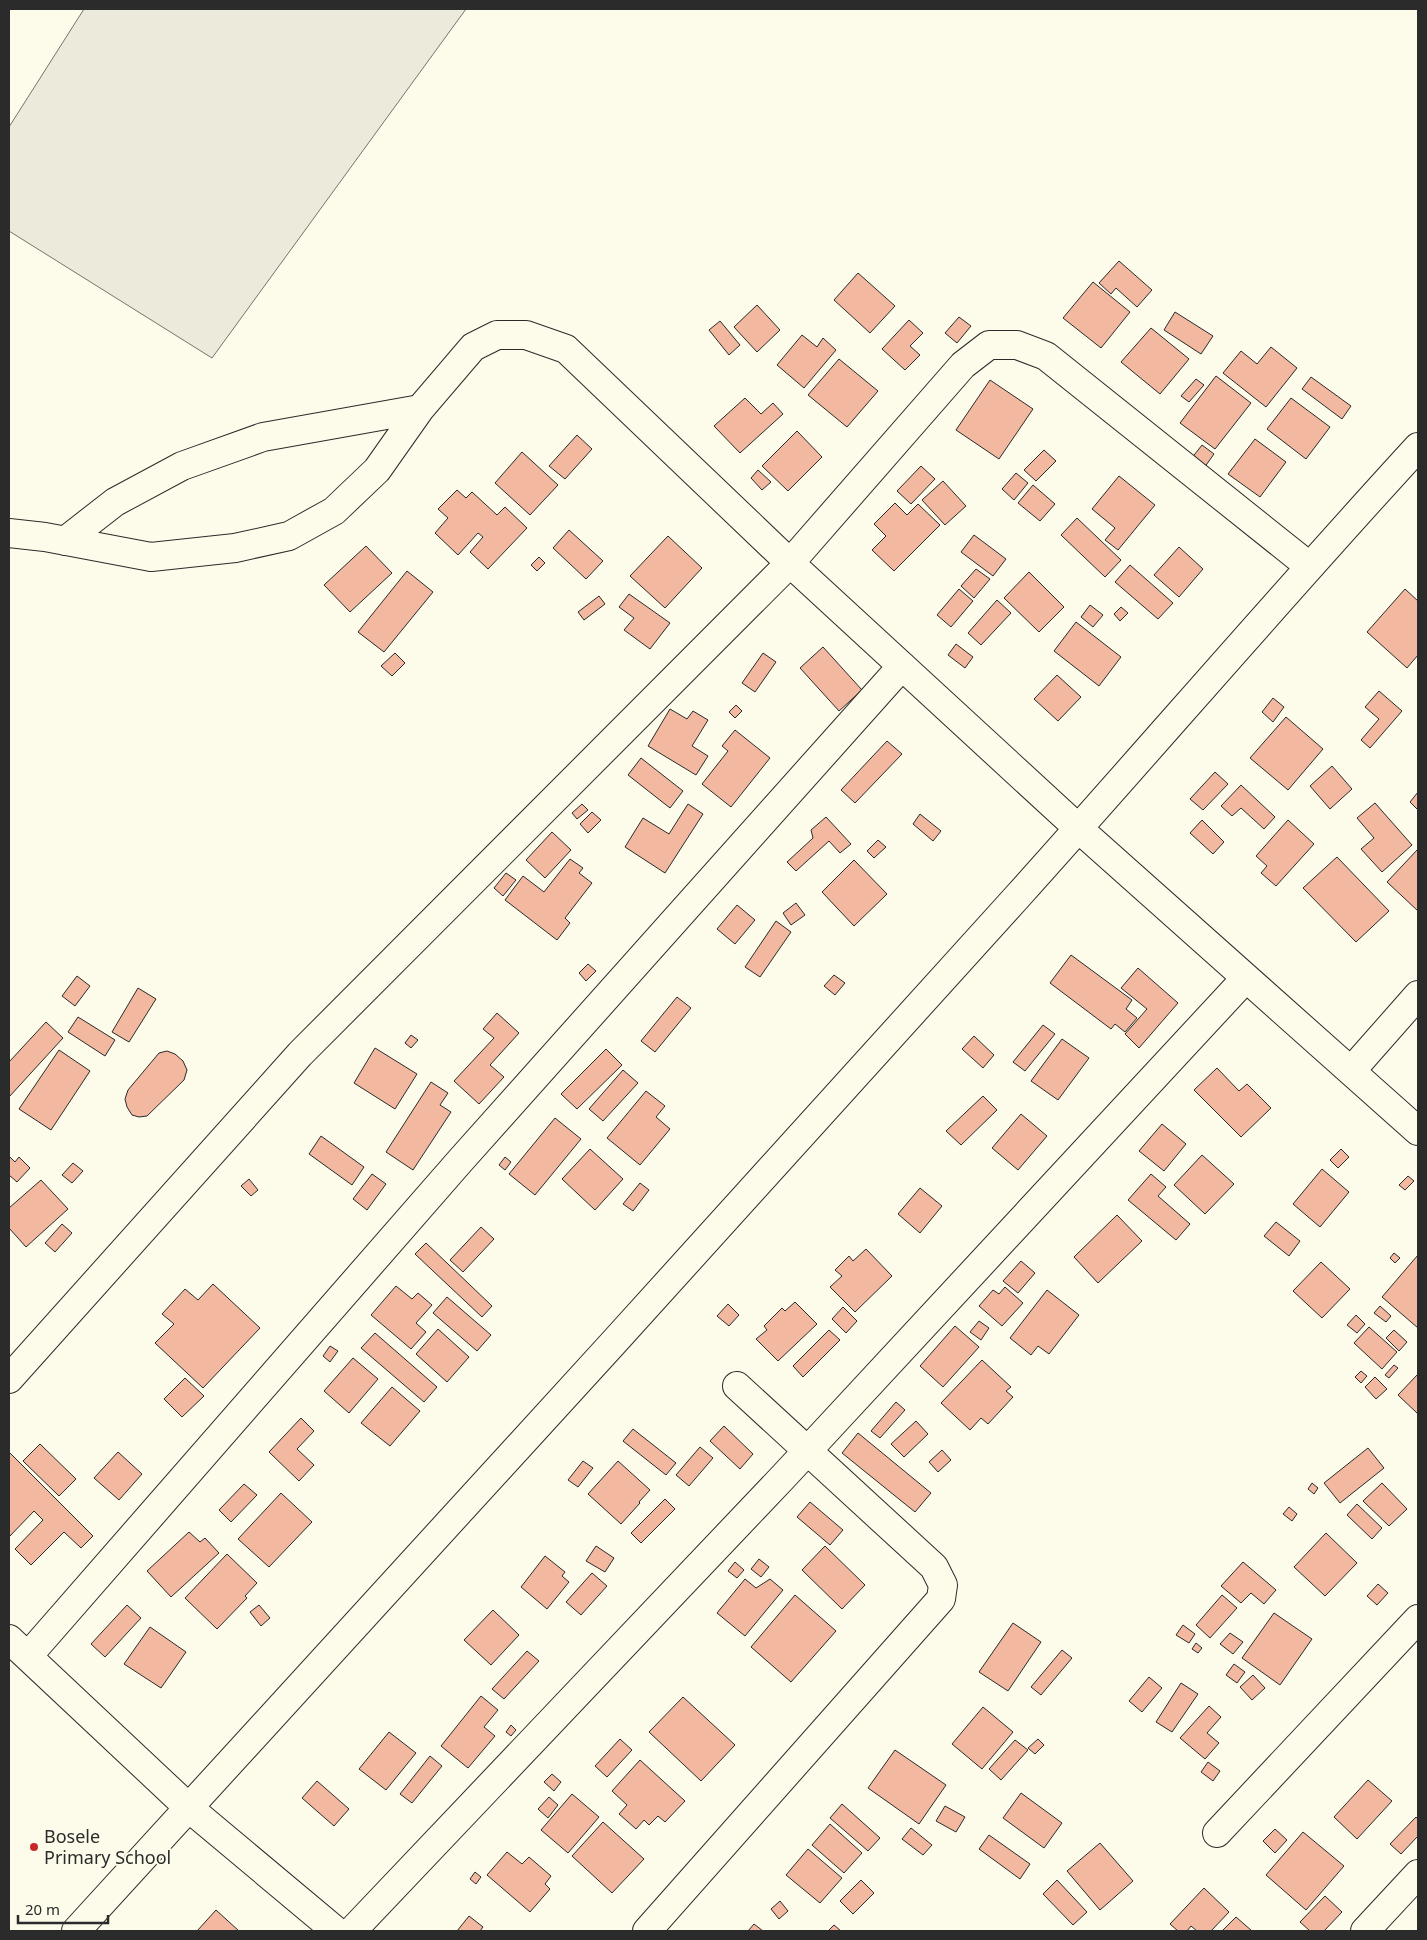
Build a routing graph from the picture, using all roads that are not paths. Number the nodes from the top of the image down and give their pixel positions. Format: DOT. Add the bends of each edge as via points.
graph roads {
  1 [pos="420,409"];
  2 [pos="1418,447"];
  3 [pos="9,533"];
  4 [pos="65,541"];
  5 [pos="790,562"];
  6 [pos="1309,566"];
  7 [pos="902,666"];
  8 [pos="1079,829"];
  9 [pos="1246,978"];
  10 [pos="1418,995"];
  11 [pos="1351,1071"];
  12 [pos="1418,1131"];
  13 [pos="9,1379"];
  14 [pos="738,1386"];
  15 [pos="808,1450"];
  16 [pos="1418,1619"];
  17 [pos="18,1648"];
  18 [pos="189,1808"];
  19 [pos="1217,1833"];
  20 [pos="1418,1874"];
  21 [pos="76,1931"];
  22 [pos="336,1931"];
  23 [pos="352,1931"];
  24 [pos="647,1931"];
  25 [pos="1365,1931"];
  1 -- 4 [label="street" via="263,437 182,466 115,502"];
  1 -- 4 [label="street" via="377,470 334,511 289,536 235,548 151,557"];
  1 -- 5 [label="street" via="473,347 497,335 526,335 566,349"];
  2 -- 6 [label="street"];
  3 -- 4 [label="street"];
  5 -- 6 [label="street" via="963,365 989,345 1018,345 1046,356"];
  5 -- 7 [label="street"];
  5 -- 13 [label="street" via="300,1054"];
  6 -- 8 [label="street"];
  7 -- 8 [label="street"];
  7 -- 17 [label="street" via="467,1154"];
  8 -- 9 [label="street"];
  8 -- 18 [label="street"];
  9 -- 11 [label="street"];
  9 -- 15 [label="street"];
  10 -- 11 [label="street"];
  11 -- 12 [label="street"];
  14 -- 15 [label="street"];
  15 -- 23 [label="street"];
  15 -- 24 [label="street" via="934,1567 943,1585 941,1599"];
  16 -- 19 [label="street"];
  17 -- 18 [label="street"];
  18 -- 21 [label="street"];
  18 -- 22 [label="street"];
  20 -- 25 [label="street"];
}
